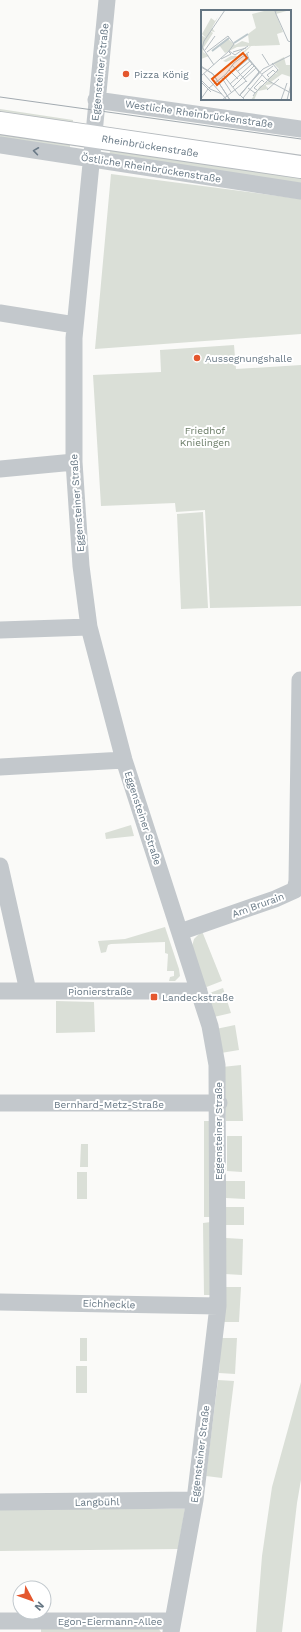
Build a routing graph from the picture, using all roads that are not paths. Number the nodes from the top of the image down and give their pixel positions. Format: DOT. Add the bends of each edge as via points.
graph roads {
  1 [pos="107,0"];
  2 [pos="96,100"];
  3 [pos="0,123"];
  4 [pos="301,130"];
  5 [pos="93,137"];
  6 [pos="0,145"];
  7 [pos="91,158"];
  8 [pos="301,167"];
  9 [pos="301,191"];
  10 [pos="0,313"];
  11 [pos="75,325"];
  12 [pos="74,462"];
  13 [pos="0,469"];
  14 [pos="89,627"];
  15 [pos="0,630"];
  16 [pos="300,680"];
  17 [pos="124,760"];
  18 [pos="0,767"];
  19 [pos="0,866"];
  20 [pos="180,932"];
  21 [pos="28,990"];
  22 [pos="0,991"];
  23 [pos="199,991"];
  24 [pos="0,1104"];
  25 [pos="219,1104"];
  26 [pos="0,1302"];
  27 [pos="218,1306"];
  28 [pos="195,1500"];
  29 [pos="0,1502"];
  30 [pos="0,1620"];
  31 [pos="172,1627"];
  1 -- 2 [label="street, Eggensteiner Straße"];
  2 -- 4 [label="street, Westliche Rheinbrückenstraße"];
  2 -- 5 [label="street, Eggensteiner Straße"];
  3 -- 5 [label="main road, Rheinbrückenstraße"];
  5 -- 7 [label="street, Eggensteiner Straße"];
  5 -- 8 [label="main road, Rheinbrückenstraße"];
  7 -- 6 [label="street, Östliche Rheinbrückenstraße, one-way"];
  7 -- 9 [label="street, Östliche Rheinbrückenstraße"];
  7 -- 11 [label="street, Eggensteiner Straße"];
  10 -- 11 [label="street"];
  11 -- 12 [label="street, Eggensteiner Straße"];
  12 -- 13 [label="street"];
  12 -- 14 [label="street, Eggensteiner Straße"];
  14 -- 15 [label="street"];
  14 -- 17 [label="street, Eggensteiner Straße"];
  16 -- 20 [label="street, Am Brurain" via="295,890"];
  17 -- 18 [label="street"];
  17 -- 20 [label="street, Eggensteiner Straße"];
  19 -- 21 [label="street"];
  20 -- 23 [label="street, Eggensteiner Straße"];
  21 -- 22 [label="street, Pionierstraße"];
  21 -- 23 [label="street, Pionierstraße"];
  23 -- 25 [label="street, Eggensteiner Straße" via="216,1057"];
  24 -- 25 [label="street, Bernhard-Metz-Straße"];
  25 -- 27 [label="street, Eggensteiner Straße"];
  26 -- 27 [label="street, Eichheckle"];
  27 -- 28 [label="street, Eggensteiner Straße"];
  28 -- 29 [label="street, Langbühl"];
  28 -- 31 [label="street, Eggensteiner Straße"];
  30 -- 31 [label="street, Egon-Eiermann-Allee"];
}
